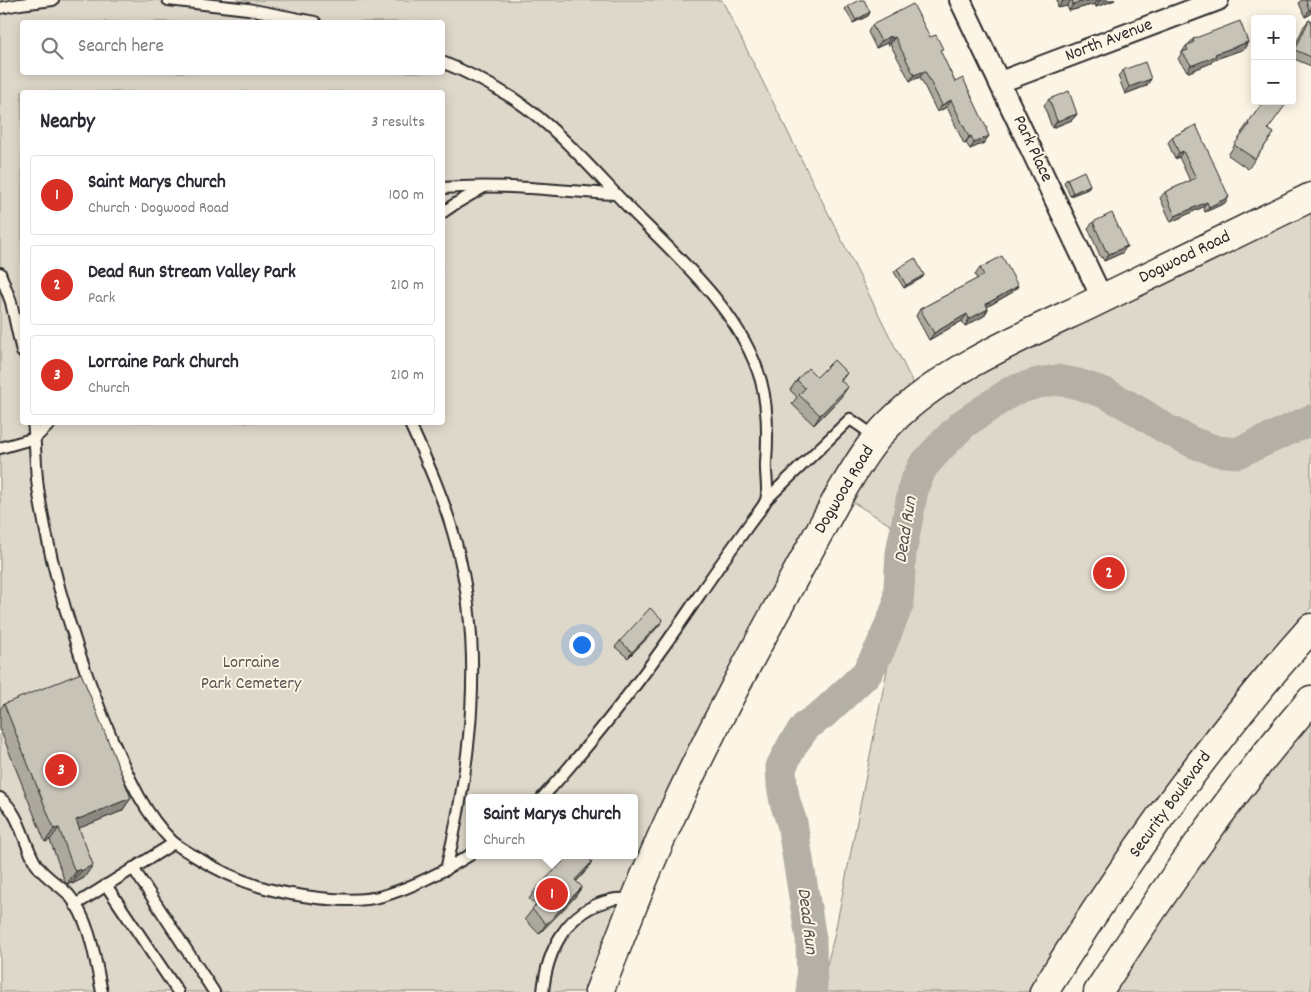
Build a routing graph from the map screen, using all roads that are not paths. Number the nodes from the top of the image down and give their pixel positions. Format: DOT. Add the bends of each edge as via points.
graph roads {
  1 [pos="53,0"];
  2 [pos="168,0"];
  3 [pos="960,0"];
  4 [pos="1218,0"];
  5 [pos="0,8"];
  6 [pos="306,20"];
  7 [pos="445,63"];
  8 [pos="1000,82"];
  9 [pos="486,186"];
  10 [pos="445,188"];
  11 [pos="614,194"];
  12 [pos="1311,197"];
  13 [pos="445,211"];
  14 [pos="0,272"];
  15 [pos="1102,298"];
  16 [pos="20,343"];
  17 [pos="33,425"];
  18 [pos="49,425"];
  19 [pos="410,425"];
  20 [pos="35,438"];
  21 [pos="877,438"];
  22 [pos="0,448"];
  23 [pos="767,499"];
  24 [pos="1311,628"];
  25 [pos="1311,700"];
  26 [pos="546,794"];
  27 [pos="0,798"];
  28 [pos="174,843"];
  29 [pos="466,858"];
  30 [pos="133,868"];
  31 [pos="446,870"];
  32 [pos="106,885"];
  33 [pos="635,898"];
  34 [pos="75,905"];
  35 [pos="102,992"];
  36 [pos="178,992"];
  37 [pos="214,992"];
  38 [pos="543,992"];
  39 [pos="599,992"];
  40 [pos="1044,992"];
  41 [pos="1098,992"];
  1 -- 5 [label="lane"];
  2 -- 6 [label="lane" via="248,9"];
  3 -- 8 [label="street, Park Place"];
  4 -- 8 [label="street, North Avenue"];
  7 -- 11 [label="lane" via="515,100 569,146"];
  8 -- 15 [label="street, Park Place"];
  9 -- 10 [label="lane"];
  9 -- 11 [label="lane"];
  9 -- 13 [label="lane"];
  11 -- 23 [label="lane" via="727,313 752,356 765,406"];
  12 -- 15 [label="street, Dogwood Road"];
  14 -- 16 [label="lane"];
  15 -- 21 [label="street, Dogwood Road" via="1002,346 950,376 906,409"];
  17 -- 20 [label="lane"];
  18 -- 20 [label="lane"];
  19 -- 31 [label="lane" via="442,498 456,542 471,622 472,709 459,816"];
  20 -- 22 [label="lane"];
  20 -- 28 [label="lane" via="38,487 48,538 64,608 90,686 129,778 153,820"];
  21 -- 23 [label="lane" via="850,419"];
  21 -- 33 [label="street, Dogwood Road" via="840,494 705,747"];
  23 -- 26 [label="lane" via="628,695"];
  24 -- 40 [label="street, Security Boulevard" via="1273,671 1189,779 1106,894"];
  25 -- 41 [label="street" via="1225,807 1145,919"];
  27 -- 34 [label="lane" via="17,820 36,865 68,894"];
  28 -- 30 [label="lane"];
  28 -- 31 [label="lane" via="237,879 278,892 314,898 352,900 385,895"];
  29 -- 31 [label="lane"];
  30 -- 32 [label="lane"];
  30 -- 37 [label="lane"];
  32 -- 34 [label="lane"];
  32 -- 36 [label="lane"];
  33 -- 38 [label="lane" via="594,905 578,915 552,950"];
  33 -- 39 [label="street, Dogwood Road"];
  34 -- 35 [label="lane" via="86,926"];
}
